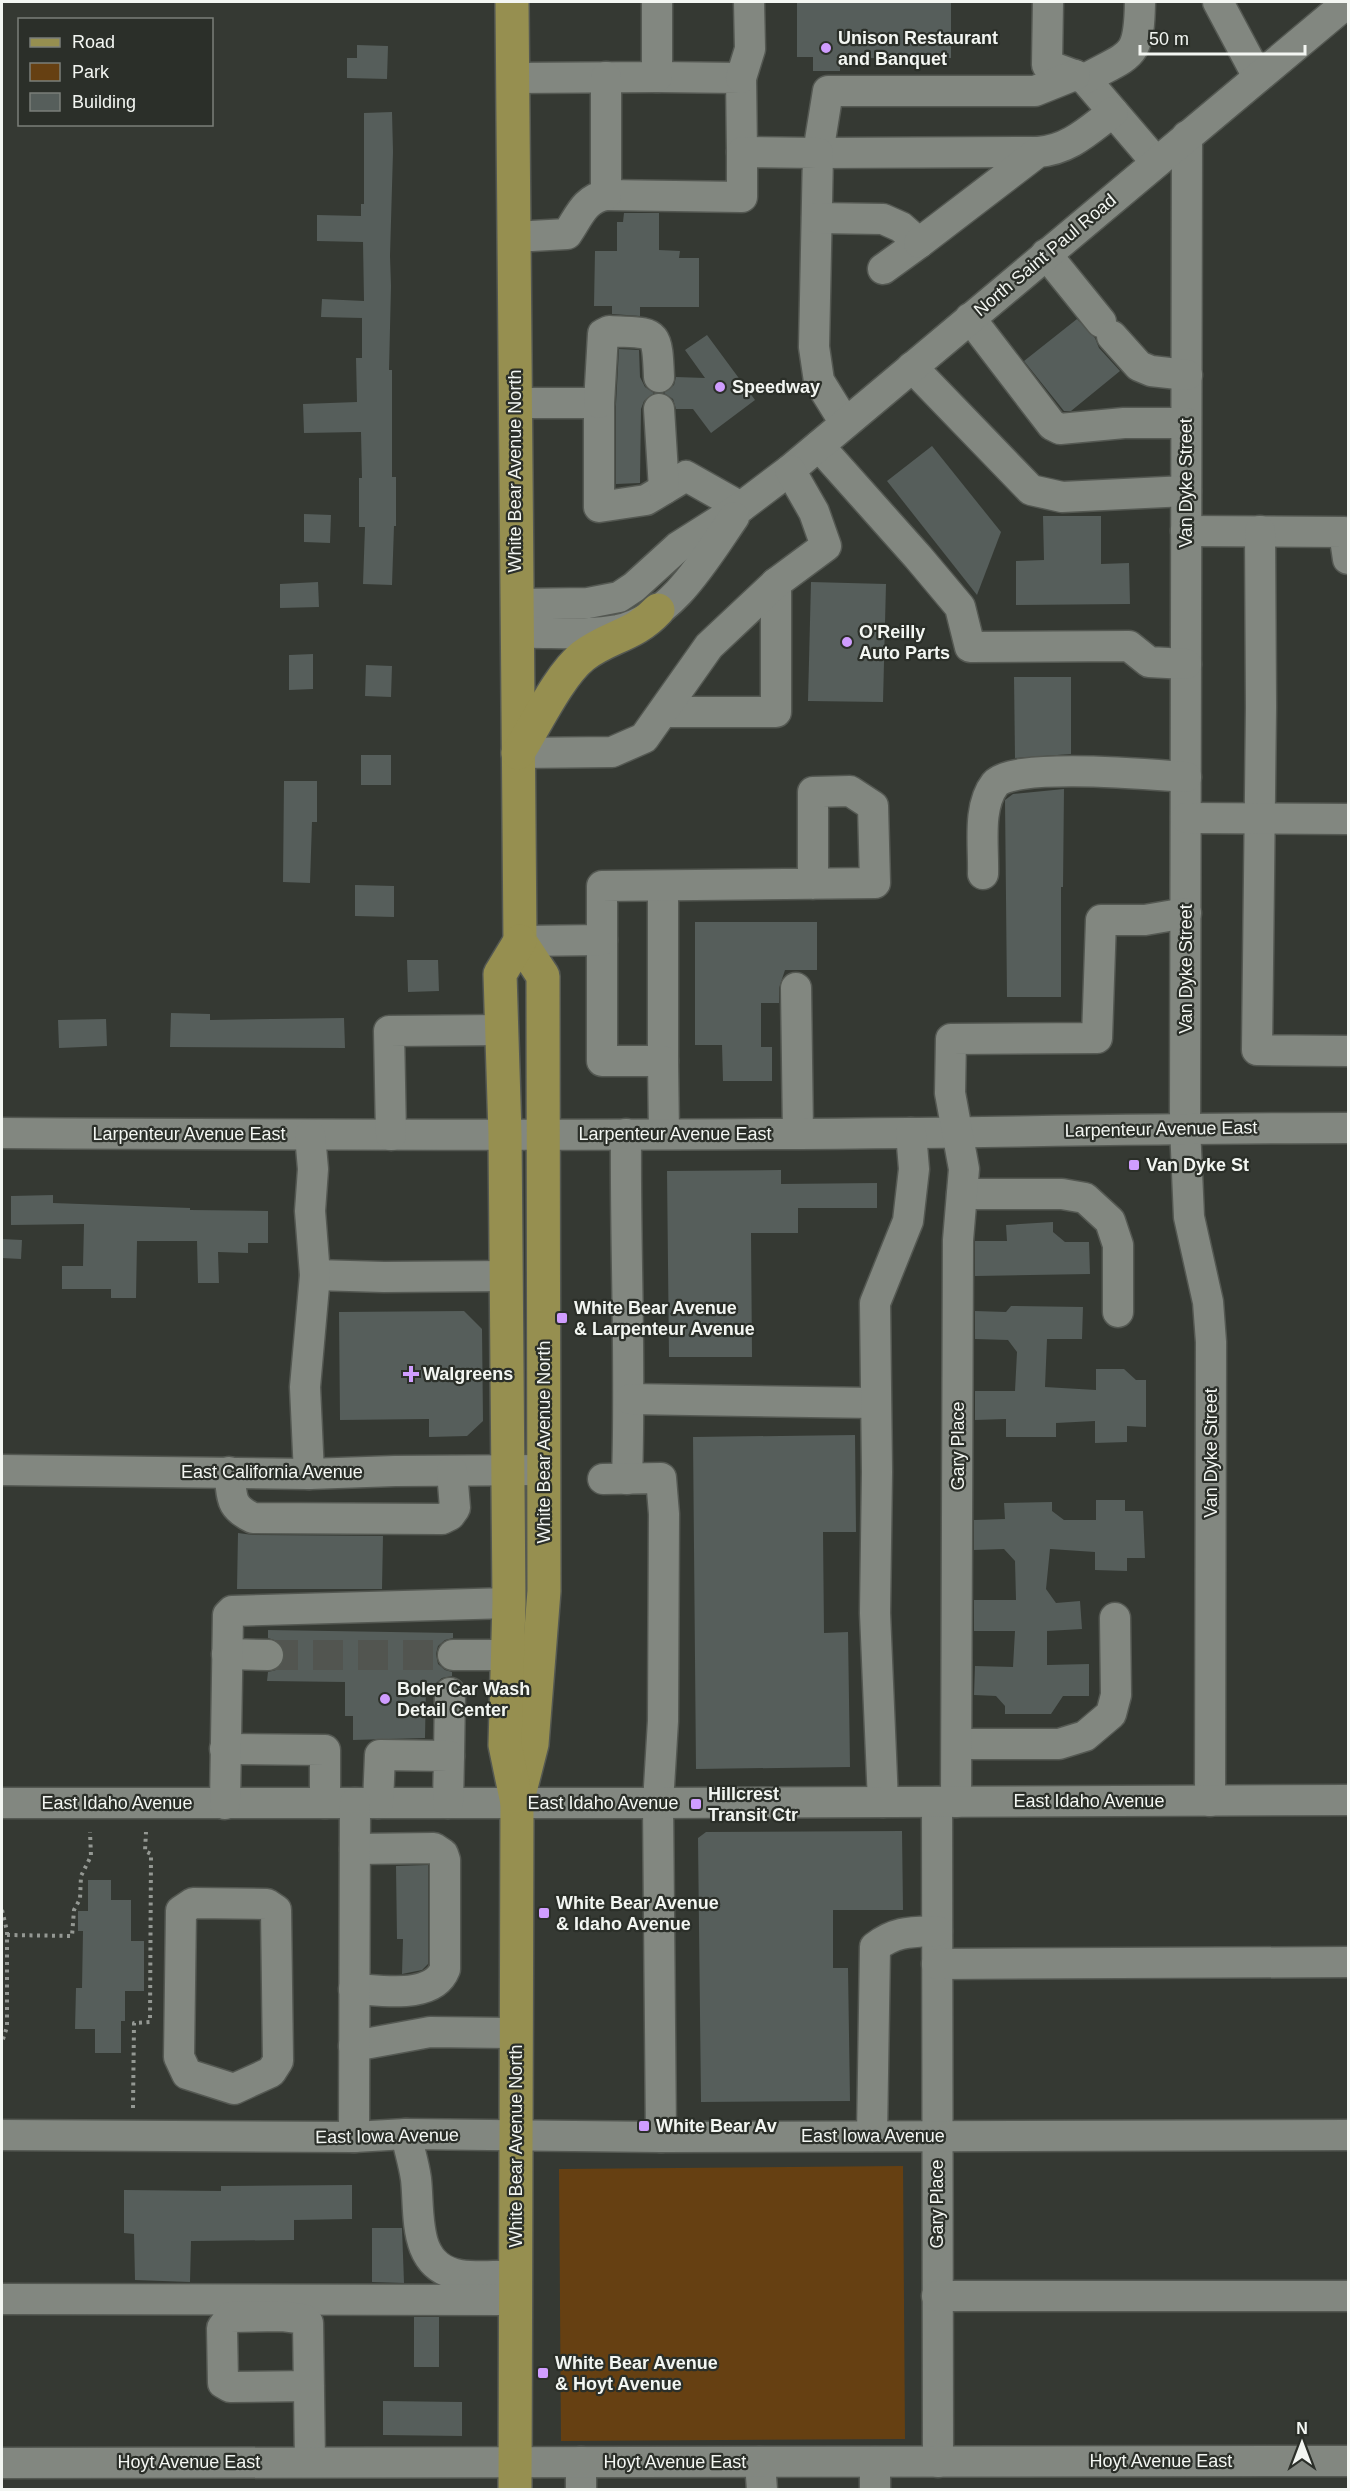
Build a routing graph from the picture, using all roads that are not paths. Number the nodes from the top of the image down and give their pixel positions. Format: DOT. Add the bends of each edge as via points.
graph roads {
  1 [pos="512,2"];
  2 [pos="657,2"];
  3 [pos="749,2"];
  4 [pos="1048,2"];
  5 [pos="1140,2"];
  6 [pos="1218,2"];
  7 [pos="1348,2"];
  8 [pos="606,77"];
  9 [pos="657,77"];
  10 [pos="1080,77"];
  11 [pos="1258,77"];
  12 [pos="513,78"];
  13 [pos="741,78"];
  14 [pos="1113,112"];
  15 [pos="1187,136"];
  16 [pos="742,152"];
  17 [pos="1038,152"];
  18 [pos="818,153"];
  19 [pos="1156,162"];
  20 [pos="606,195"];
  21 [pos="817,218"];
  22 [pos="514,237"];
  23 [pos="919,243"];
  24 [pos="1046,254"];
  25 [pos="883,269"];
  26 [pos="970,318"];
  27 [pos="912,367"];
  28 [pos="1187,375"];
  29 [pos="659,377"];
  30 [pos="515,403"];
  31 [pos="598,403"];
  32 [pos="659,409"];
  33 [pos="845,423"];
  34 [pos="1186,423"];
  35 [pos="819,446"];
  36 [pos="790,470"];
  37 [pos="664,489"];
  38 [pos="1186,491"];
  39 [pos="741,507"];
  40 [pos="1186,531"];
  41 [pos="1260,531"];
  42 [pos="1347,533"];
  43 [pos="776,583"];
  44 [pos="658,610"];
  45 [pos="517,619"];
  46 [pos="1186,664"];
  47 [pos="663,712"];
  48 [pos="518,753"];
  49 [pos="1186,777"];
  50 [pos="1186,818"];
  51 [pos="1261,818"];
  52 [pos="1348,819"];
  53 [pos="983,874"];
  54 [pos="813,884"];
  55 [pos="663,886"];
  56 [pos="1186,913"];
  57 [pos="602,940"];
  58 [pos="520,941"];
  59 [pos="796,988"];
  60 [pos="502,1030"];
  61 [pos="1348,1051"];
  62 [pos="663,1061"];
  63 [pos="1185,1127"];
  64 [pos="1348,1128"];
  65 [pos="957,1132"];
  66 [pos="2,1133"];
  67 [pos="798,1133"];
  68 [pos="911,1133"];
  69 [pos="505,1134"];
  70 [pos="544,1134"];
  71 [pos="626,1134"];
  72 [pos="664,1134"];
  73 [pos="310,1135"];
  74 [pos="391,1135"];
  75 [pos="962,1194"];
  76 [pos="315,1275"];
  77 [pos="506,1276"];
  78 [pos="1118,1312"];
  79 [pos="630,1399"];
  80 [pos="875,1403"];
  81 [pos="2,1470"];
  82 [pos="543,1470"];
  83 [pos="395,1471"];
  84 [pos="452,1471"];
  85 [pos="507,1471"];
  86 [pos="230,1472"];
  87 [pos="309,1474"];
  88 [pos="396,1519"];
  89 [pos="509,1603"];
  90 [pos="1115,1618"];
  91 [pos="227,1654"];
  92 [pos="268,1655"];
  93 [pos="453,1655"];
  94 [pos="508,1655"];
  95 [pos="450,1693"];
  96 [pos="957,1744"];
  97 [pos="225,1749"];
  98 [pos="449,1756"];
  99 [pos="1348,1800"];
  100 [pos="1210,1801"];
  101 [pos="883,1802"];
  102 [pos="946,1802"];
  103 [pos="2,1803"];
  104 [pos="325,1803"];
  105 [pos="367,1803"];
  106 [pos="448,1803"];
  107 [pos="517,1803"];
  108 [pos="658,1803"];
  109 [pos="225,1804"];
  110 [pos="355,1849"];
  111 [pos="937,1931"];
  112 [pos="1348,1962"];
  113 [pos="937,1964"];
  114 [pos="354,1989"];
  115 [pos="516,2033"];
  116 [pos="354,2046"];
  117 [pos="234,2089"];
  118 [pos="405,2134"];
  119 [pos="2,2135"];
  120 [pos="516,2135"];
  121 [pos="937,2135"];
  122 [pos="1348,2135"];
  123 [pos="234,2136"];
  124 [pos="872,2136"];
  125 [pos="354,2137"];
  126 [pos="661,2137"];
  127 [pos="516,2288"];
  128 [pos="937,2296"];
  129 [pos="1348,2296"];
  130 [pos="2,2299"];
  131 [pos="309,2386"];
  132 [pos="1348,2461"];
  133 [pos="310,2462"];
  134 [pos="938,2462"];
  135 [pos="2,2463"];
  136 [pos="515,2476"];
  137 [pos="581,2476"];
  138 [pos="761,2476"];
  139 [pos="875,2476"];
  1 -- 12 [label="main road, White Bear Avenue North"];
  2 -- 9 [label="street"];
  3 -- 13 [label="street" via="750,49"];
  4 -- 10 [label="street" via="1047,65"];
  5 -- 10 [label="street" via="1136,45 1128,55"];
  6 -- 11 [label="street"];
  7 -- 11 [label="street, North Saint Paul Road"];
  8 -- 9 [label="street"];
  8 -- 12 [label="street"];
  8 -- 20 [label="street"];
  9 -- 13 [label="street"];
  10 -- 14 [label="street"];
  10 -- 18 [label="street" via="1035,91 828,91"];
  11 -- 15 [label="street, North Saint Paul Road"];
  12 -- 22 [label="main road, White Bear Avenue North"];
  13 -- 16 [label="street"];
  14 -- 17 [label="street" via="1074,141 1054,151"];
  14 -- 19 [label="street"];
  15 -- 19 [label="street, North Saint Paul Road"];
  15 -- 28 [label="street, Van Dyke Street"];
  16 -- 18 [label="street"];
  16 -- 20 [label="street" via="742,197"];
  17 -- 18 [label="street"];
  17 -- 23 [label="street"];
  18 -- 21 [label="street"];
  19 -- 24 [label="street, North Saint Paul Road"];
  20 -- 22 [label="street" via="584,205 567,234"];
  21 -- 23 [label="street" via="883,219 901,227"];
  21 -- 33 [label="street" via="814,348 819,381"];
  22 -- 30 [label="main road, White Bear Avenue North"];
  23 -- 25 [label="street"];
  24 -- 26 [label="street, North Saint Paul Road"];
  24 -- 28 [label="street" via="1139,366"];
  26 -- 27 [label="street, North Saint Paul Road"];
  26 -- 34 [label="street" via="1059,429"];
  27 -- 33 [label="street, North Saint Paul Road"];
  27 -- 38 [label="street" via="1030,490 1062,497"];
  28 -- 34 [label="street, Van Dyke Street"];
  29 -- 31 [label="street" via="658,344 652,336 603,333"];
  30 -- 31 [label="street"];
  30 -- 45 [label="main road, White Bear Avenue North"];
  31 -- 37 [label="street" via="598,507 646,500"];
  32 -- 37 [label="street"];
  33 -- 35 [label="street, North Saint Paul Road"];
  34 -- 38 [label="street, Van Dyke Street"];
  35 -- 36 [label="street, North Saint Paul Road"];
  35 -- 46 [label="street" via="960,607 970,647 1129,646 1149,662"];
  36 -- 39 [label="street, North Saint Paul Road"];
  36 -- 43 [label="street" via="814,512 826,546"];
  37 -- 39 [label="street" via="686,476"];
  38 -- 40 [label="street, Van Dyke Street"];
  39 -- 44 [label="street, North Saint Paul Road" via="702,563"];
  39 -- 45 [label="street, North Saint Paul Road" via="678,547 644,580 619,597"];
  40 -- 41 [label="street"];
  40 -- 46 [label="street, Van Dyke Street"];
  41 -- 42 [label="street"];
  41 -- 51 [label="street"];
  43 -- 47 [label="street" via="709,646"];
  43 -- 47 [label="street" via="776,712"];
  44 -- 45 [label="street, North Saint Paul Road" via="619,629"];
  44 -- 48 [label="main road" via="639,628 592,650 575,663"];
  45 -- 48 [label="main road, White Bear Avenue North"];
  46 -- 49 [label="street, Van Dyke Street"];
  47 -- 48 [label="street" via="645,738 612,752"];
  48 -- 58 [label="main road, White Bear Avenue North"];
  49 -- 50 [label="street, Van Dyke Street"];
  49 -- 53 [label="street" via="1117,772 1018,773 997,781 984,813"];
  50 -- 51 [label="street"];
  50 -- 56 [label="street, Van Dyke Street"];
  51 -- 52 [label="street"];
  51 -- 61 [label="street" via="1257,1050"];
  54 -- 55 [label="street"];
  55 -- 57 [label="street" via="602,886"];
  55 -- 62 [label="street"];
  56 -- 63 [label="street, Van Dyke Street"];
  56 -- 65 [label="street, Gary Place" via="1145,920 1101,920 1097,1038 951,1040 950,1093"];
  57 -- 58 [label="street"];
  57 -- 62 [label="street" via="602,1061"];
  58 -- 60 [label="main road, White Bear Avenue North" via="500,974"];
  58 -- 70 [label="main road, White Bear Avenue North" via="543,976"];
  59 -- 67 [label="street"];
  60 -- 69 [label="main road, White Bear Avenue North"];
  60 -- 74 [label="street" via="389,1031"];
  62 -- 72 [label="street"];
  63 -- 64 [label="street, Larpenteur Avenue East"];
  63 -- 65 [label="street, Larpenteur Avenue East"];
  63 -- 100 [label="street, Van Dyke Street" via="1189,1217 1208,1302 1211,1342"];
  65 -- 68 [label="street, Larpenteur Avenue East"];
  65 -- 75 [label="street, Gary Place" via="964,1169"];
  66 -- 73 [label="street, Larpenteur Avenue East"];
  67 -- 68 [label="street, Larpenteur Avenue East"];
  67 -- 72 [label="street, Larpenteur Avenue East"];
  68 -- 80 [label="street" via="914,1169 908,1221 875,1303"];
  69 -- 70 [label="street, Larpenteur Avenue East"];
  69 -- 74 [label="street, Larpenteur Avenue East"];
  69 -- 77 [label="main road, White Bear Avenue North"];
  70 -- 71 [label="street, Larpenteur Avenue East"];
  70 -- 82 [label="main road, White Bear Avenue North"];
  71 -- 72 [label="street, Larpenteur Avenue East"];
  71 -- 79 [label="street"];
  73 -- 74 [label="street, Larpenteur Avenue East"];
  73 -- 76 [label="street"];
  75 -- 78 [label="street" via="1062,1194 1085,1198 1110,1221 1118,1245"];
  75 -- 96 [label="street, Gary Place" via="958,1240"];
  76 -- 77 [label="street"];
  76 -- 87 [label="street" via="305,1387"];
  77 -- 85 [label="main road, White Bear Avenue North"];
  79 -- 80 [label="street"];
  79 -- 108 [label="street" via="615,1479 662,1478 663,1721"];
  80 -- 101 [label="street" via="875,1612"];
  81 -- 86 [label="street, East California Avenue"];
  82 -- 85 [label="street, East California Avenue"];
  82 -- 107 [label="main road, White Bear Avenue North" via="541,1656 532,1744"];
  83 -- 84 [label="street, East California Avenue"];
  83 -- 87 [label="street, East California Avenue"];
  83 -- 88 [label="street"];
  84 -- 85 [label="street, East California Avenue"];
  84 -- 88 [label="street" via="455,1508 450,1515 442,1519"];
  85 -- 89 [label="main road, White Bear Avenue North"];
  86 -- 87 [label="street, East California Avenue"];
  86 -- 88 [label="street" via="234,1504 253,1518"];
  89 -- 91 [label="street" via="232,1611 228,1615"];
  89 -- 94 [label="main road, White Bear Avenue North"];
  90 -- 96 [label="street" via="1116,1695 1111,1714 1085,1736 1059,1744"];
  91 -- 92 [label="street"];
  91 -- 97 [label="street"];
  93 -- 94 [label="street"];
  94 -- 107 [label="main road, White Bear Avenue North" via="505,1745"];
  95 -- 98 [label="street"];
  96 -- 102 [label="street, Gary Place"];
  97 -- 104 [label="street" via="325,1750"];
  97 -- 109 [label="street"];
  98 -- 105 [label="street" via="380,1755"];
  98 -- 106 [label="street"];
  99 -- 100 [label="street, East Idaho Avenue"];
  100 -- 102 [label="street, East Idaho Avenue"];
  101 -- 102 [label="street, East Idaho Avenue"];
  101 -- 108 [label="street, East Idaho Avenue"];
  102 -- 111 [label="street, Gary Place"];
  103 -- 109 [label="street, East Idaho Avenue"];
  104 -- 105 [label="street, East Idaho Avenue"];
  104 -- 109 [label="street, East Idaho Avenue"];
  105 -- 106 [label="street, East Idaho Avenue"];
  105 -- 110 [label="street"];
  106 -- 107 [label="street, East Idaho Avenue"];
  107 -- 108 [label="street, East Idaho Avenue"];
  107 -- 115 [label="main road, White Bear Avenue North"];
  108 -- 126 [label="street"];
  110 -- 114 [label="street"];
  110 -- 114 [label="street" via="434,1848 443,1854 445,1969 441,1979 427,1988"];
  111 -- 113 [label="street, Gary Place"];
  111 -- 124 [label="street" via="889,1936 875,1947"];
  112 -- 113 [label="street"];
  113 -- 121 [label="street, Gary Place"];
  114 -- 116 [label="street"];
  115 -- 116 [label="street" via="430,2032"];
  115 -- 120 [label="main road, White Bear Avenue North"];
  116 -- 125 [label="street"];
  117 -- 117 [label="street" via="271,2072 278,2061 276,1910 267,1904 193,1903 181,1911 179,2057 188,2074"];
  117 -- 123 [label="street"];
  118 -- 120 [label="street, East Iowa Avenue"];
  118 -- 125 [label="street, East Iowa Avenue"];
  118 -- 127 [label="street" via="416,2178 420,2236 425,2251 442,2268 459,2275"];
  119 -- 123 [label="street, East Iowa Avenue"];
  120 -- 126 [label="street, East Iowa Avenue"];
  120 -- 127 [label="main road, White Bear Avenue North"];
  121 -- 122 [label="street, East Iowa Avenue"];
  121 -- 124 [label="street, East Iowa Avenue"];
  121 -- 128 [label="street, Gary Place"];
  123 -- 125 [label="street, East Iowa Avenue"];
  124 -- 126 [label="street, East Iowa Avenue"];
  127 -- 130 [label="street"];
  127 -- 136 [label="main road, White Bear Avenue North"];
  128 -- 129 [label="street"];
  128 -- 134 [label="street, Gary Place"];
  131 -- 133 [label="street"];
  132 -- 134 [label="street, Hoyt Avenue East"];
  133 -- 135 [label="street, Hoyt Avenue East"];
  133 -- 136 [label="street, Hoyt Avenue East"];
  134 -- 139 [label="street, Hoyt Avenue East"];
  136 -- 137 [label="street, Hoyt Avenue East"];
  137 -- 138 [label="street, Hoyt Avenue East"];
  138 -- 139 [label="street, Hoyt Avenue East"];
}
